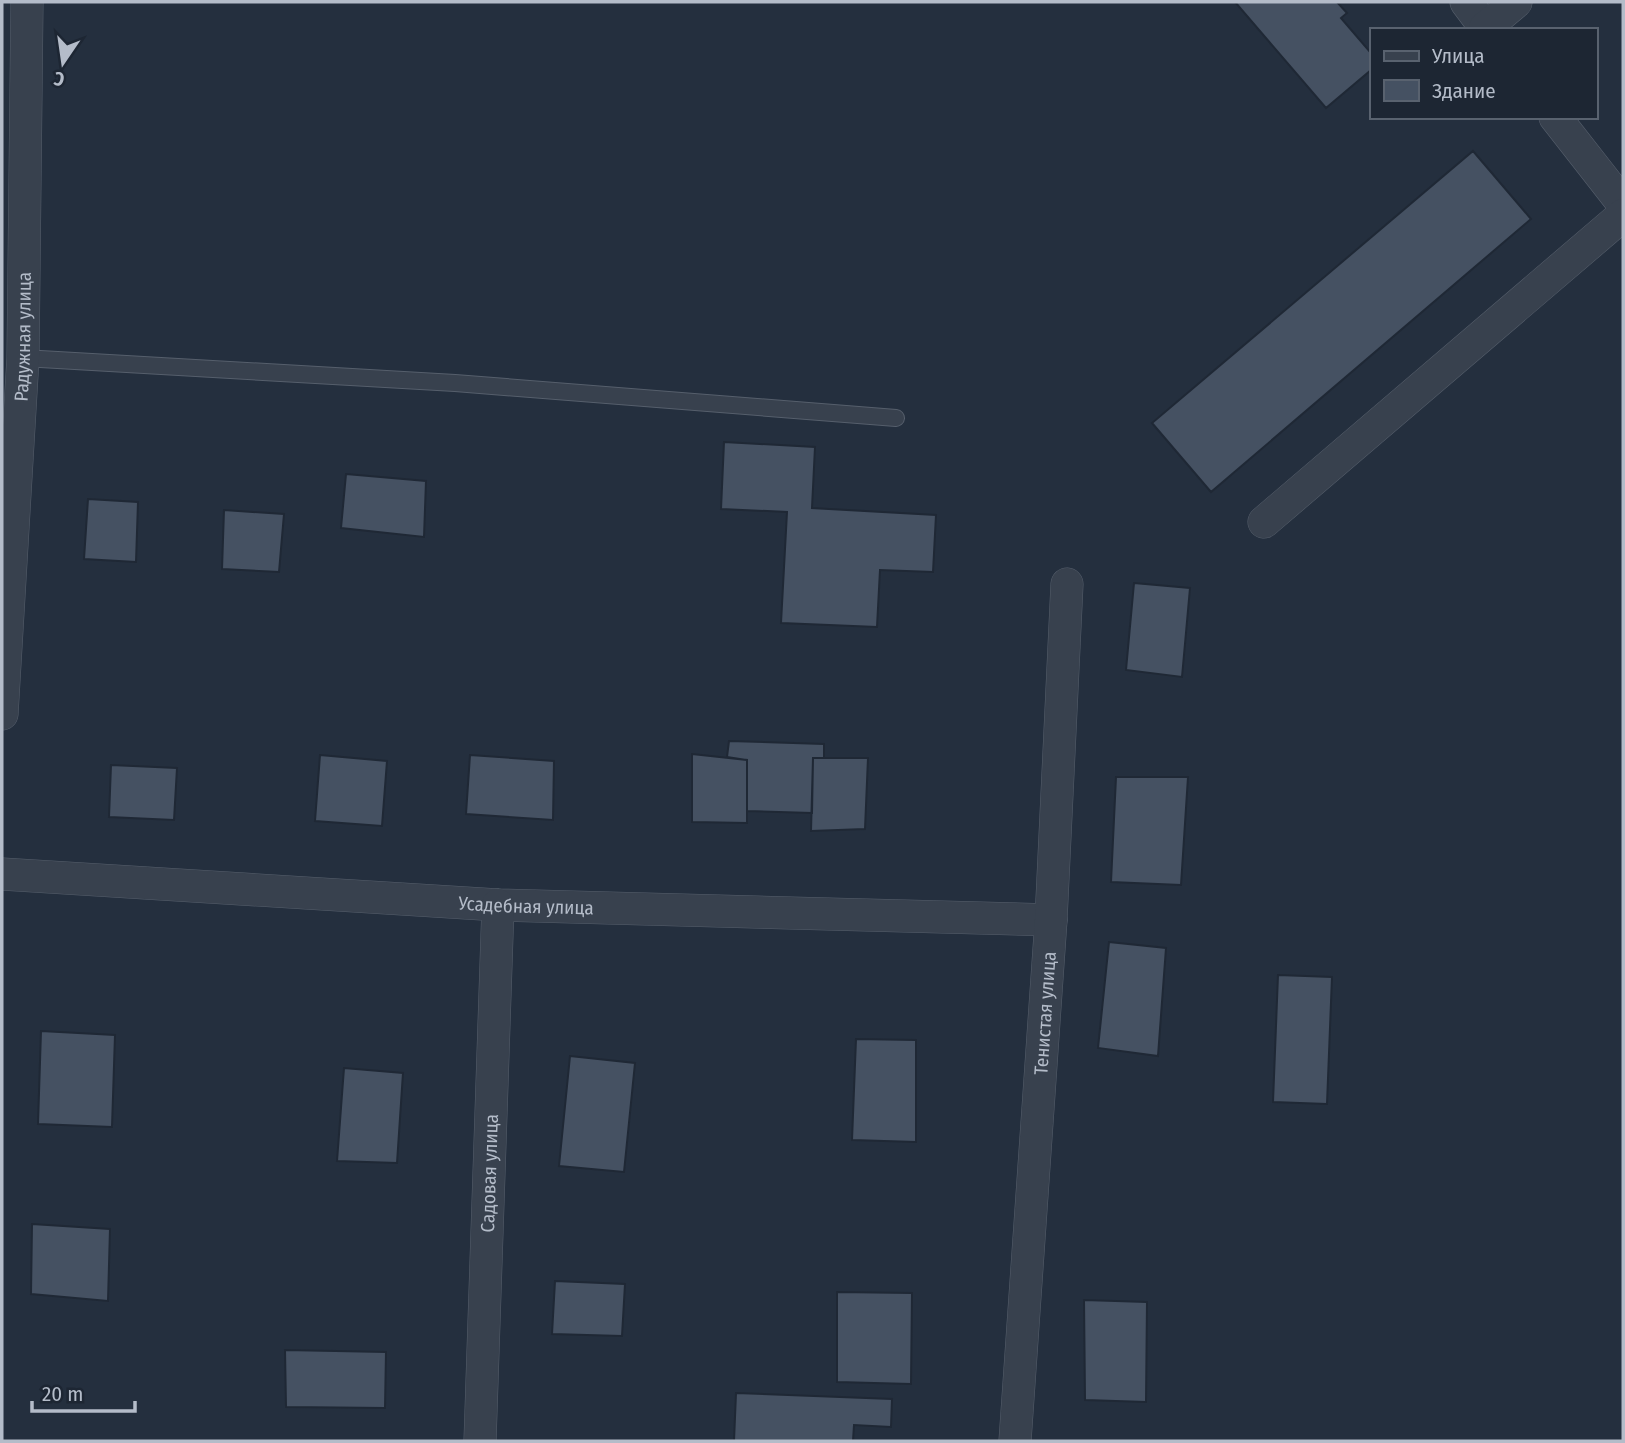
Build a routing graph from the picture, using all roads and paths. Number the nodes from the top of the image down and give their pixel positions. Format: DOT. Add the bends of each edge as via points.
graph roads {
  1 [pos="27,2"];
  2 [pos="1466,2"];
  3 [pos="1516,2"];
  4 [pos="1485,28"];
  5 [pos="1487,28"];
  6 [pos="1557,119"];
  7 [pos="1623,204"];
  8 [pos="1623,215"];
  9 [pos="12,357"];
  10 [pos="896,418"];
  11 [pos="1264,522"];
  12 [pos="1068,584"];
  13 [pos="2,714"];
  14 [pos="2,874"];
  15 [pos="498,905"];
  16 [pos="1051,920"];
  17 [pos="480,1441"];
  18 [pos="1015,1441"];
  1 -- 9 [label="street, Радужная улица"];
  2 -- 4 [label="street"];
  3 -- 5 [label="street"];
  6 -- 7 [label="street"];
  8 -- 11 [label="street"];
  9 -- 10 [label="lane" via="455,383"];
  9 -- 13 [label="street, Радужная улица"];
  12 -- 16 [label="street, Тенистая улица"];
  14 -- 15 [label="street, Усадебная улица"];
  15 -- 16 [label="street, Усадебная улица"];
  15 -- 17 [label="street, Садовая улица"];
  16 -- 18 [label="street, Тенистая улица"];
}
